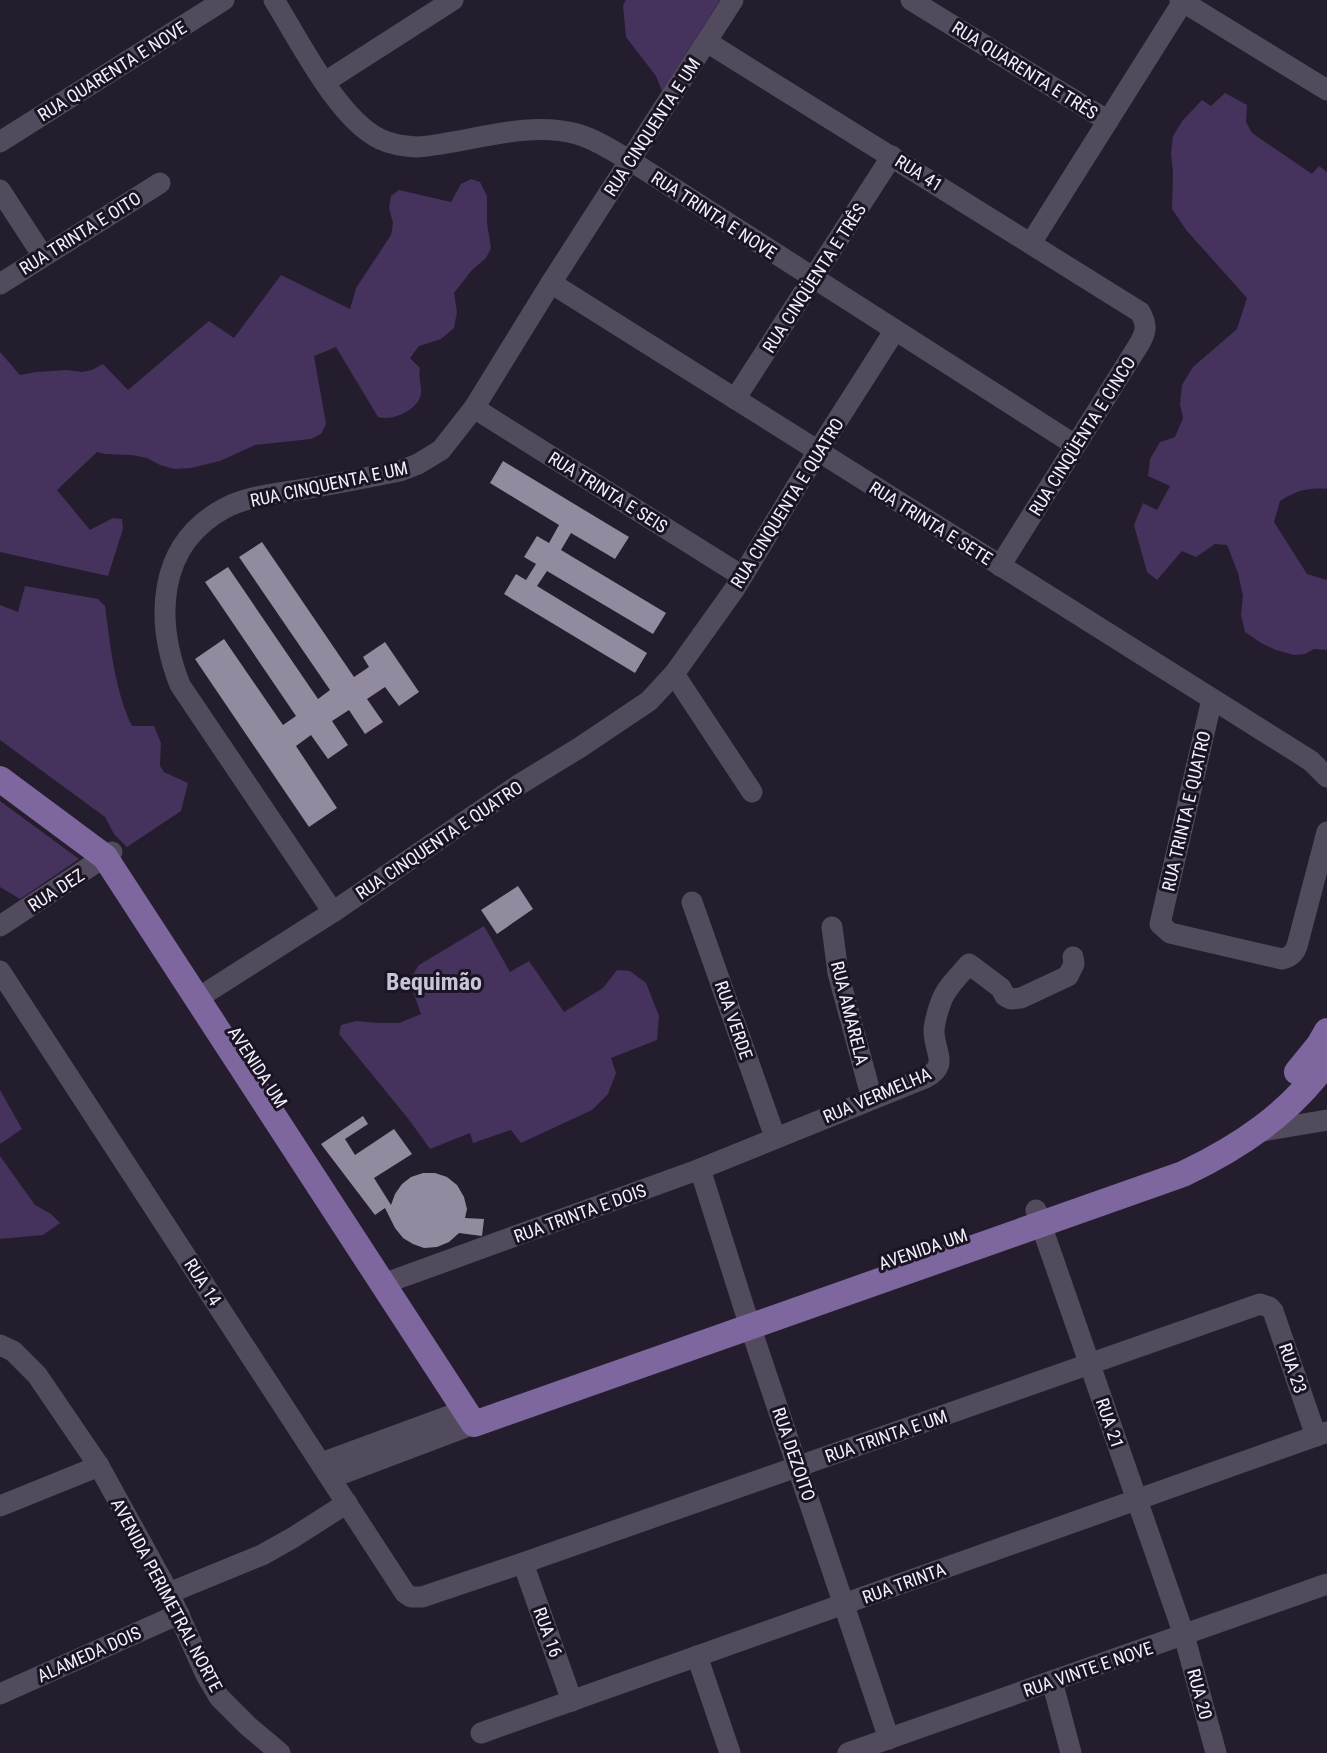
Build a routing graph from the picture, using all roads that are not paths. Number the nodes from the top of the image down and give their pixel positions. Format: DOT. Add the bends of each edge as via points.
graph roads {
  1 [pos="224,0"];
  2 [pos="274,0"];
  3 [pos="733,0"];
  4 [pos="911,0"];
  5 [pos="448,1"];
  6 [pos="1182,1"];
  7 [pos="706,42"];
  8 [pos="325,82"];
  9 [pos="1327,90"];
  10 [pos="1108,121"];
  11 [pos="0,142"];
  12 [pos="892,156"];
  13 [pos="631,161"];
  14 [pos="160,183"];
  15 [pos="0,190"];
  16 [pos="1031,243"];
  17 [pos="43,256"];
  18 [pos="814,278"];
  19 [pos="551,283"];
  20 [pos="0,284"];
  21 [pos="1131,306"];
  22 [pos="895,330"];
  23 [pos="735,399"];
  24 [pos="474,408"];
  25 [pos="1075,445"];
  26 [pos="818,451"];
  27 [pos="1000,566"];
  28 [pos="742,576"];
  29 [pos="674,674"];
  30 [pos="1212,699"];
  31 [pos="0,762"];
  32 [pos="1327,777"];
  33 [pos="0,779"];
  34 [pos="752,792"];
  35 [pos="1327,832"];
  36 [pos="109,855"];
  37 [pos="692,903"];
  38 [pos="333,912"];
  39 [pos="0,927"];
  40 [pos="832,927"];
  41 [pos="1073,957"];
  42 [pos="0,971"];
  43 [pos="203,995"];
  44 [pos="1327,1031"];
  45 [pos="1327,1062"];
  46 [pos="872,1099"];
  47 [pos="1327,1120"];
  48 [pos="1256,1132"];
  49 [pos="775,1137"];
  50 [pos="700,1169"];
  51 [pos="1038,1218"];
  52 [pos="390,1282"];
  53 [pos="1264,1304"];
  54 [pos="748,1319"];
  55 [pos="0,1345"];
  56 [pos="1090,1364"];
  57 [pos="477,1414"];
  58 [pos="1322,1434"];
  59 [pos="99,1466"];
  60 [pos="798,1467"];
  61 [pos="326,1470"];
  62 [pos="1136,1500"];
  63 [pos="347,1503"];
  64 [pos="0,1506"];
  65 [pos="523,1563"];
  66 [pos="1327,1584"];
  67 [pos="169,1593"];
  68 [pos="405,1593"];
  69 [pos="844,1604"];
  70 [pos="179,1614"];
  71 [pos="1184,1635"];
  72 [pos="697,1656"];
  73 [pos="1052,1681"];
  74 [pos="0,1694"];
  75 [pos="572,1701"];
  76 [pos="480,1733"];
  77 [pos="889,1739"];
  78 [pos="280,1753"];
  79 [pos="730,1753"];
  80 [pos="848,1753"];
  81 [pos="1071,1753"];
  82 [pos="1216,1753"];
  1 -- 11 [label="street, RUA QUARENTA E NOVE"];
  2 -- 8 [label="street, RUA TRINTA E NOVE"];
  3 -- 7 [label="street, RUA CINQUENTA E UM"];
  4 -- 10 [label="street, RUA QUARENTA E TRÊS"];
  5 -- 8 [label="street"];
  6 -- 9 [label="street"];
  6 -- 10 [label="street"];
  7 -- 12 [label="street, RUA 41"];
  7 -- 13 [label="street, RUA CINQUENTA E UM"];
  8 -- 13 [label="street, RUA TRINTA E NOVE" via="361,127 392,144 432,146 550,130 578,134"];
  10 -- 16 [label="street"];
  12 -- 16 [label="street, RUA 41"];
  12 -- 18 [label="street, RUA CINQÜENTA E TRÊS"];
  13 -- 18 [label="street, RUA TRINTA E NOVE"];
  13 -- 19 [label="street, RUA CINQUENTA E UM"];
  14 -- 17 [label="street, RUA TRINTA E OITO"];
  15 -- 17 [label="street"];
  16 -- 21 [label="street, RUA 41"];
  17 -- 20 [label="street, RUA TRINTA E OITO"];
  18 -- 22 [label="street, RUA TRINTA E NOVE"];
  18 -- 23 [label="street, RUA CINQÜENTA E TRÊS"];
  19 -- 23 [label="street, RUA TRINTA E SETE"];
  19 -- 24 [label="street, RUA CINQUENTA E UM"];
  21 -- 25 [label="street, RUA CINQÜENTA E CINCO" via="1146,322 1145,334"];
  22 -- 25 [label="street, RUA TRINTA E NOVE"];
  22 -- 26 [label="street, RUA CINQUENTA E QUATRO"];
  23 -- 26 [label="street, RUA TRINTA E SETE"];
  24 -- 28 [label="street, RUA TRINTA E SEIS"];
  24 -- 38 [label="street, RUA CINQUENTA E UM" via="441,450 400,471 261,496 225,508 198,527 184,544 165,591 169,653 180,686"];
  25 -- 27 [label="street, RUA CINQÜENTA E CINCO"];
  26 -- 27 [label="street, RUA TRINTA E SETE"];
  26 -- 28 [label="street, RUA CINQUENTA E QUATRO"];
  27 -- 30 [label="street, RUA TRINTA E SETE"];
  28 -- 29 [label="street, RUA CINQUENTA E QUATRO"];
  29 -- 34 [label="street"];
  29 -- 38 [label="street, RUA CINQUENTA E QUATRO" via="649,700"];
  30 -- 32 [label="street, RUA TRINTA E SETE" via="1311,761"];
  30 -- 35 [label="street, RUA TRINTA E QUATRO" via="1160,924 1170,933 1282,959 1289,957 1297,946"];
  31 -- 36 [label="main road, AVENIDA UM"];
  33 -- 36 [label="main road, AVENIDA UM"];
  36 -- 39 [label="street, RUA DEZ"];
  36 -- 43 [label="main road, AVENIDA UM" via="127,869"];
  37 -- 49 [label="street, RUA VERDE"];
  38 -- 43 [label="street, RUA CINQUENTA E QUATRO"];
  40 -- 46 [label="street, RUA AMARELA" via="838,973"];
  41 -- 46 [label="street, RUA VERMELHA" via="1068,976 1011,999 969,964 941,1001 934,1029 939,1055 935,1073"];
  42 -- 61 [label="street, RUA 14"];
  43 -- 52 [label="main road, AVENIDA UM"];
  44 -- 51 [label="main road, AVENIDA UM" via="1270,1100 1213,1143"];
  45 -- 48 [label="main road, AVENIDA UM" via="1292,1103"];
  46 -- 49 [label="street, RUA VERMELHA"];
  47 -- 48 [label="street"];
  48 -- 51 [label="main road, AVENIDA UM" via="1183,1174"];
  49 -- 50 [label="street, RUA TRINTA E DOIS"];
  50 -- 52 [label="street, RUA TRINTA E DOIS"];
  50 -- 54 [label="street, RUA DEZOITO"];
  51 -- 54 [label="main road, AVENIDA UM"];
  51 -- 56 [label="street, RUA 21"];
  52 -- 57 [label="main road, AVENIDA UM"];
  53 -- 56 [label="street, RUA TRINTA E UM"];
  53 -- 58 [label="street, RUA 23" via="1273,1311"];
  54 -- 57 [label="main road, AVENIDA UM"];
  54 -- 60 [label="street, RUA DEZOITO"];
  55 -- 59 [label="street, AVENIDA PERIMETRAL NORTE" via="13,1351 37,1375"];
  56 -- 60 [label="street, RUA TRINTA E UM"];
  56 -- 62 [label="street, RUA 21"];
  57 -- 61 [label="street, AVENIDA UM"];
  58 -- 62 [label="street, RUA TRINTA"];
  59 -- 64 [label="street"];
  59 -- 67 [label="street, AVENIDA PERIMETRAL NORTE"];
  60 -- 65 [label="street, RUA TRINTA E UM"];
  60 -- 69 [label="street, RUA DEZOITO"];
  61 -- 63 [label="street, RUA 14"];
  62 -- 69 [label="street, RUA TRINTA"];
  62 -- 71 [label="street, RUA 21"];
  63 -- 67 [label="street" via="262,1555"];
  63 -- 68 [label="street, RUA 14"];
  65 -- 68 [label="street, RUA TRINTA E UM" via="422,1597"];
  65 -- 75 [label="street, RUA 16"];
  66 -- 71 [label="street, RUA VINTE E NOVE"];
  67 -- 70 [label="street, AVENIDA PERIMETRAL NORTE"];
  69 -- 72 [label="street, RUA TRINTA"];
  69 -- 77 [label="street, RUA DEZOITO"];
  70 -- 74 [label="street, ALAMEDA DOIS"];
  70 -- 78 [label="street, AVENIDA PERIMETRAL NORTE" via="219,1697"];
  71 -- 73 [label="street, RUA VINTE E NOVE"];
  71 -- 82 [label="street, RUA 20"];
  72 -- 75 [label="street, RUA TRINTA"];
  72 -- 79 [label="street"];
  73 -- 77 [label="street, RUA VINTE E NOVE"];
  73 -- 81 [label="street"];
  75 -- 76 [label="street, RUA TRINTA"];
  77 -- 80 [label="street, RUA VINTE E NOVE"];
}
